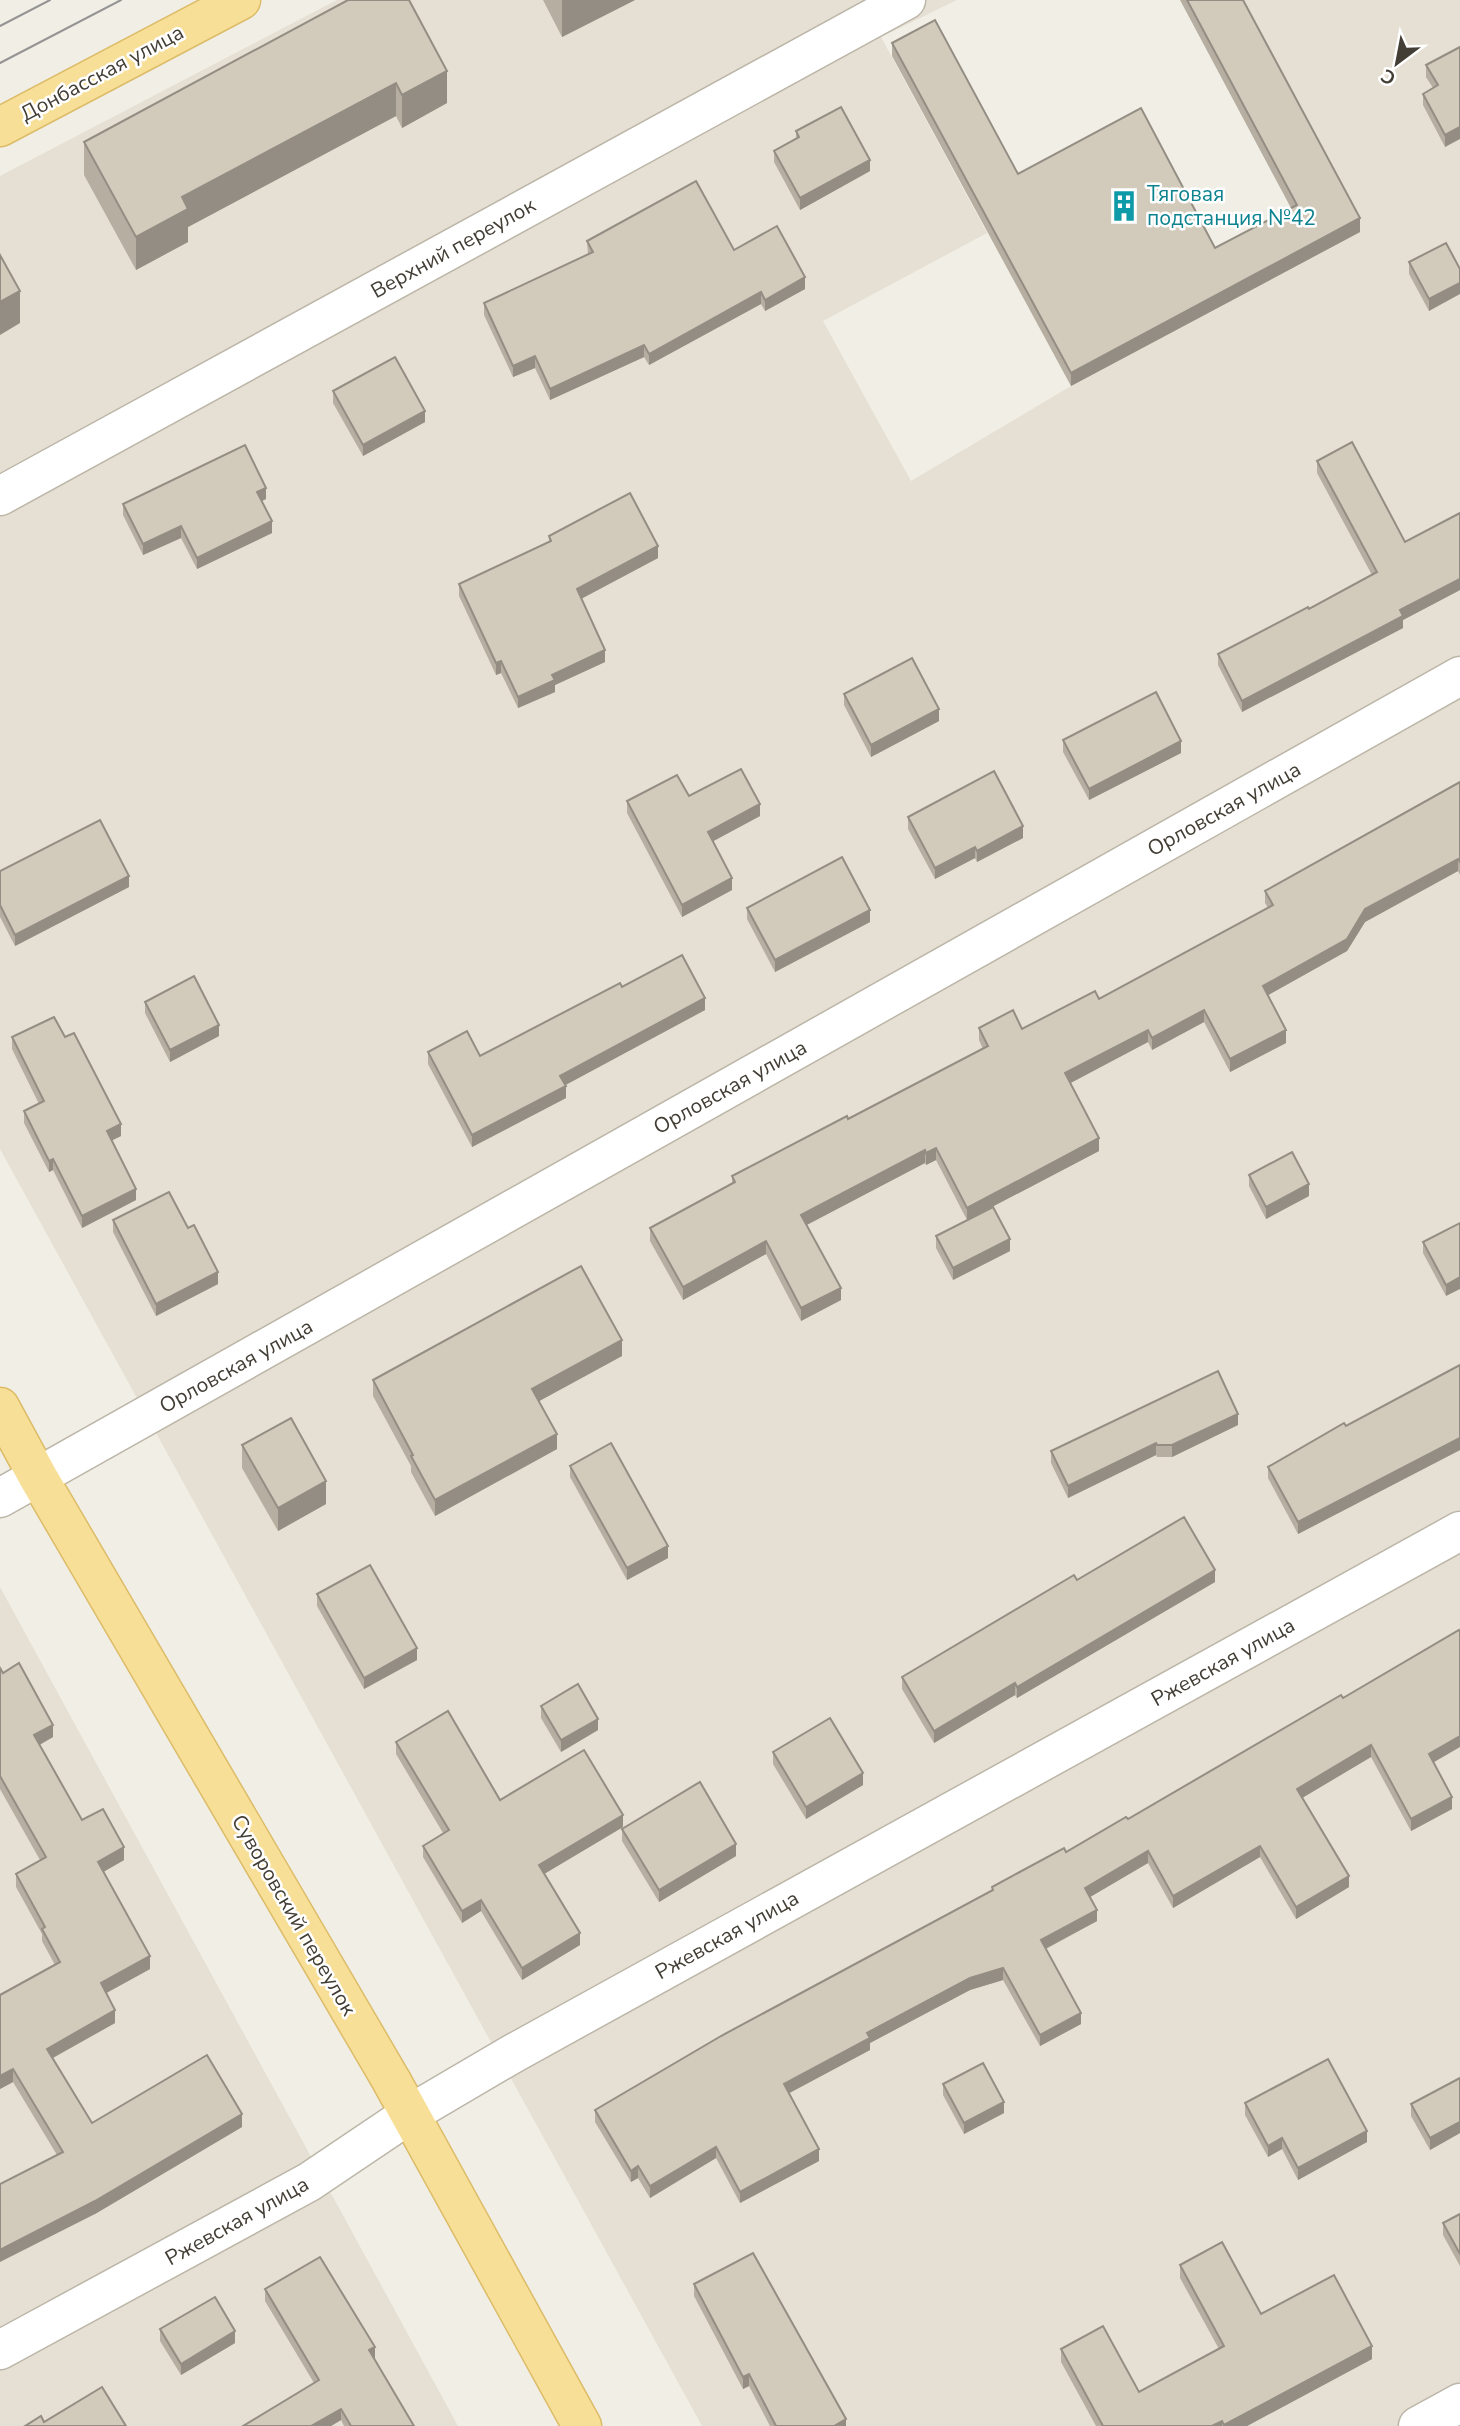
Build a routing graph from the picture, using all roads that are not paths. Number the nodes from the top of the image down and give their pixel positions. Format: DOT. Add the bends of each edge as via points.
graph roads {
  1 [pos="241,0"];
  2 [pos="905,0"];
  3 [pos="0,127"];
  4 [pos="0,496"];
  5 [pos="1460,676"];
  6 [pos="0,1407"];
  7 [pos="38,1477"];
  8 [pos="0,1498"];
  9 [pos="1460,1531"];
  10 [pos="410,2114"];
  11 [pos="0,2350"];
  12 [pos="1460,2403"];
  13 [pos="582,2426"];
  14 [pos="1418,2426"];
  1 -- 3 [label="main road, Донбасская улица"];
  2 -- 4 [label="street, Верхний переулок"];
  5 -- 7 [label="street, Орловская улица"];
  6 -- 7 [label="main road, Суворовский переулок"];
  7 -- 8 [label="street, Орловская улица"];
  7 -- 10 [label="main road, Суворовский переулок"];
  9 -- 10 [label="street, Ржевская улица"];
  10 -- 11 [label="street, Ржевская улица" via="309,2182"];
  10 -- 13 [label="main road, Суворовский переулок"];
  12 -- 14 [label="street"];
}
